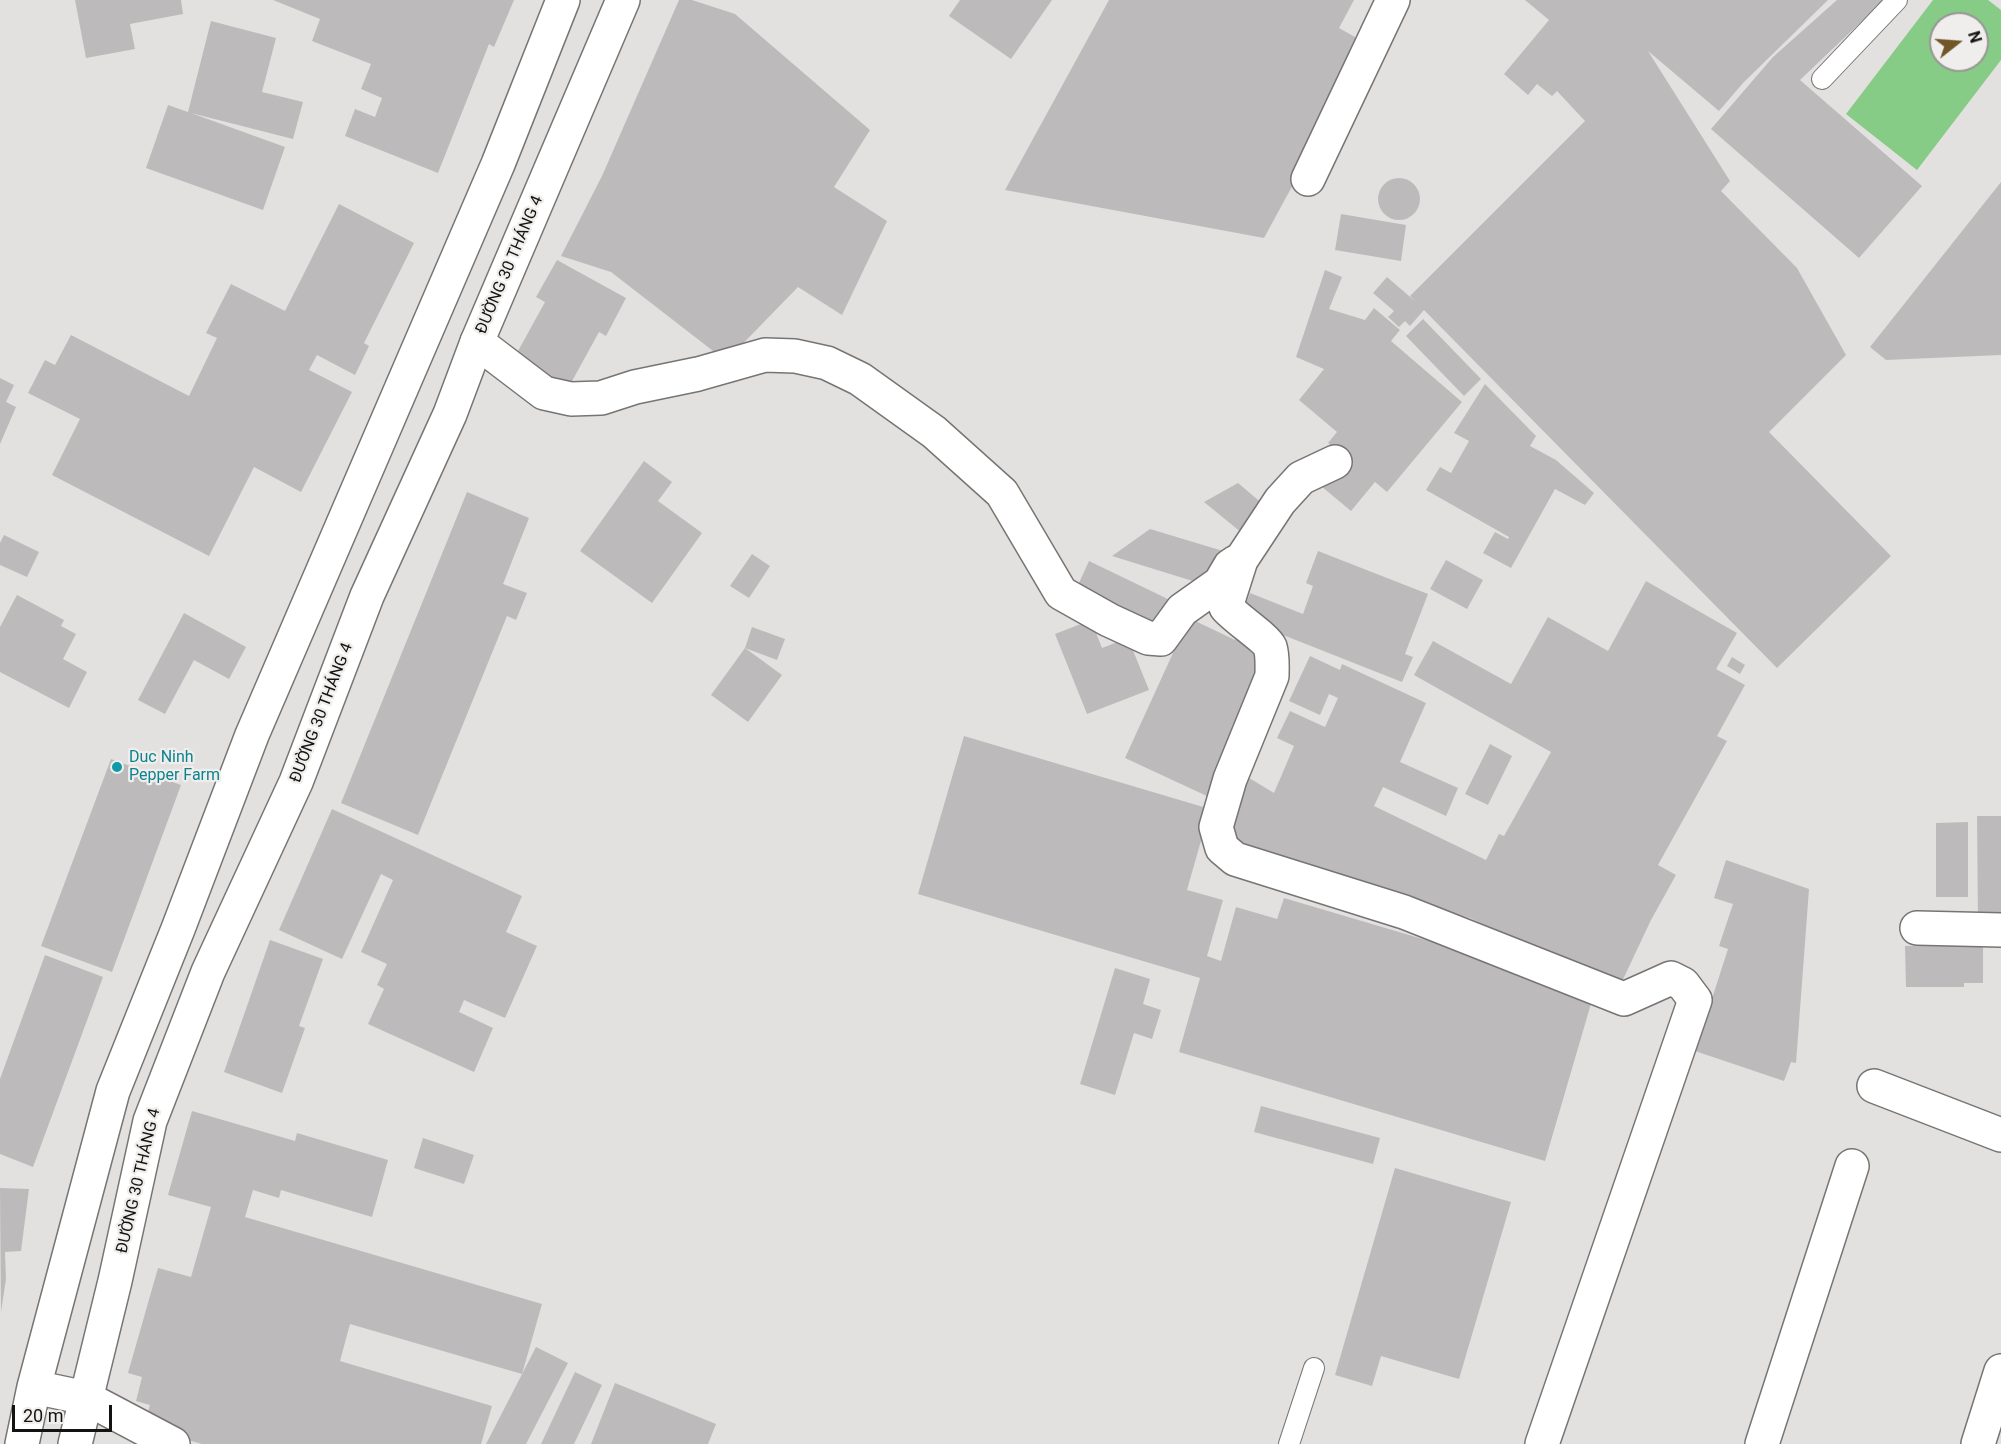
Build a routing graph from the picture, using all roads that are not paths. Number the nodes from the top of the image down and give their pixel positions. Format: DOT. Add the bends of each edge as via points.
graph roads {
  1 [pos="564,0"];
  2 [pos="623,0"];
  3 [pos="1393,0"];
  4 [pos="1897,0"];
  5 [pos="1822,79"];
  6 [pos="498,164"];
  7 [pos="1308,179"];
  8 [pos="545,184"];
  9 [pos="477,342"];
  10 [pos="1335,462"];
  11 [pos="1241,560"];
  12 [pos="1917,928"];
  13 [pos="2001,930"];
  14 [pos="1874,1086"];
  15 [pos="2001,1135"];
  16 [pos="1852,1166"];
  17 [pos="1314,1368"];
  18 [pos="2001,1371"];
  19 [pos="34,1387"];
  20 [pos="86,1398"];
  21 [pos="22,1444"];
  22 [pos="75,1444"];
  23 [pos="173,1444"];
  24 [pos="1289,1444"];
  25 [pos="1542,1444"];
  26 [pos="1762,1444"];
  27 [pos="1978,1444"];
  1 -- 6 [label="street"];
  2 -- 8 [label="street, ĐƯỜNG 30 THÁNG 4"];
  3 -- 7 [label="street"];
  4 -- 5 [label="lane"];
  6 -- 8 [label="street"];
  6 -- 19 [label="street" via="252,735 112,1091"];
  8 -- 9 [label="street, ĐƯỜNG 30 THÁNG 4"];
  9 -- 11 [label="street" via="544,393 571,399 601,398 765,355 827,363 860,379 934,432 1002,492 1061,593 1108,621 1152,639 1161,639 1182,610 1220,583 1230,566"];
  9 -- 20 [label="street, ĐƯỜNG 30 THÁNG 4" via="450,414 367,596 296,782 208,972 150,1121"];
  10 -- 11 [label="street" via="1301,478 1280,501"];
  11 -- 25 [label="street" via="1226,607 1269,644 1272,676 1230,779 1216,827 1222,848 1235,859 1404,912 1624,999 1671,978 1683,984 1695,1000"];
  12 -- 13 [label="street"];
  14 -- 15 [label="street"];
  16 -- 26 [label="street"];
  17 -- 24 [label="lane"];
  18 -- 27 [label="street"];
  19 -- 20 [label="street"];
  19 -- 21 [label="street"];
  20 -- 22 [label="street, ĐƯỜNG 30 THÁNG 4"];
  20 -- 23 [label="street"];
}
